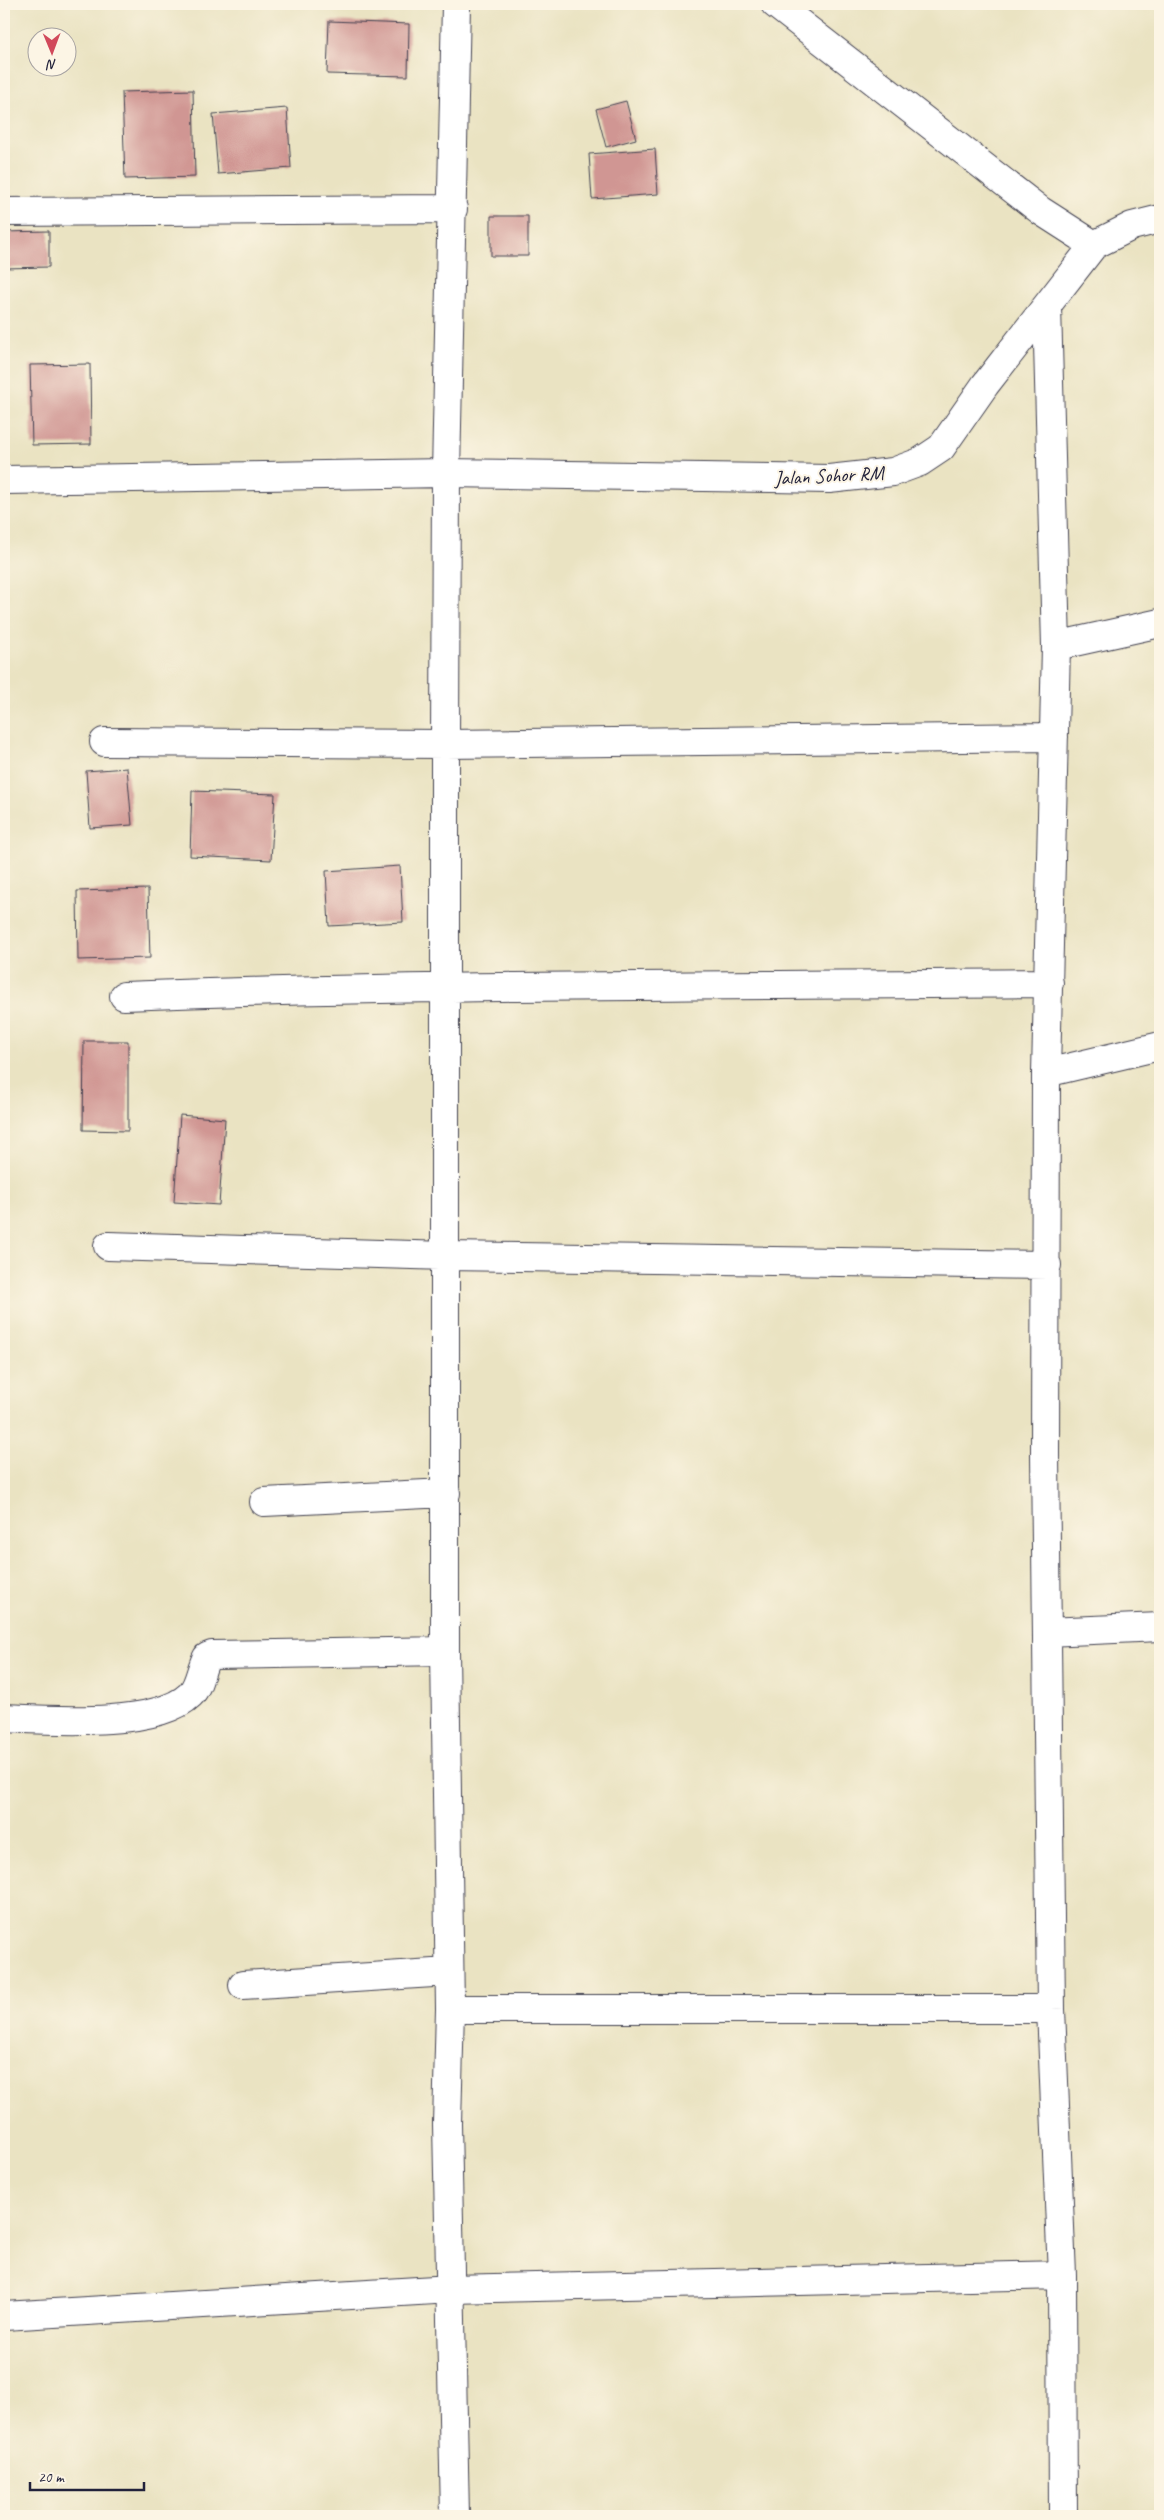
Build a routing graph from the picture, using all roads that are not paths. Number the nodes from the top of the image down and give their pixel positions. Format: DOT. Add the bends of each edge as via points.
graph roads {
  1 [pos="456,4"];
  2 [pos="775,4"];
  3 [pos="454,209"];
  4 [pos="4,212"];
  5 [pos="1160,219"];
  6 [pos="1094,245"];
  7 [pos="1047,306"];
  8 [pos="446,473"];
  9 [pos="4,480"];
  10 [pos="1160,623"];
  11 [pos="1056,646"];
  12 [pos="1054,737"];
  13 [pos="104,742"];
  14 [pos="445,744"];
  15 [pos="1048,983"];
  16 [pos="446,988"];
  17 [pos="124,996"];
  18 [pos="1160,1046"];
  19 [pos="1046,1073"];
  20 [pos="108,1246"];
  21 [pos="447,1256"];
  22 [pos="1046,1265"];
  23 [pos="446,1494"];
  24 [pos="264,1502"];
  25 [pos="1160,1627"];
  26 [pos="1047,1632"];
  27 [pos="445,1651"];
  28 [pos="4,1718"];
  29 [pos="449,1972"];
  30 [pos="243,1985"];
  31 [pos="450,2009"];
  32 [pos="1051,2009"];
  33 [pos="1062,2275"];
  34 [pos="452,2289"];
  35 [pos="4,2316"];
  36 [pos="455,2516"];
  37 [pos="1063,2516"];
  1 -- 3 [label="street"];
  2 -- 6 [label="street" via="1041,211"];
  3 -- 4 [label="street"];
  3 -- 8 [label="street"];
  5 -- 6 [label="street, Jalan Sohor RM" via="1132,226"];
  6 -- 7 [label="street, Jalan Sohor RM"];
  7 -- 8 [label="street, Jalan Sohor RM" via="941,448 920,462 893,472 829,479"];
  7 -- 11 [label="street"];
  8 -- 9 [label="street, Jalan Sohor RM"];
  8 -- 14 [label="street"];
  10 -- 11 [label="street"];
  11 -- 12 [label="street"];
  12 -- 14 [label="street"];
  12 -- 15 [label="street"];
  13 -- 14 [label="street"];
  14 -- 16 [label="street"];
  15 -- 16 [label="street"];
  15 -- 19 [label="street"];
  16 -- 17 [label="street"];
  16 -- 21 [label="street"];
  18 -- 19 [label="street"];
  19 -- 22 [label="street"];
  20 -- 21 [label="street"];
  21 -- 22 [label="street"];
  21 -- 23 [label="street"];
  22 -- 26 [label="street"];
  23 -- 24 [label="street"];
  23 -- 27 [label="street"];
  25 -- 26 [label="street"];
  26 -- 32 [label="street"];
  27 -- 28 [label="street" via="212,1655 207,1657 196,1687 189,1696 158,1713 70,1721"];
  27 -- 29 [label="street"];
  29 -- 30 [label="street"];
  29 -- 31 [label="street"];
  31 -- 32 [label="street"];
  31 -- 34 [label="street" via="447,2124"];
  32 -- 33 [label="street"];
  33 -- 34 [label="street"];
  33 -- 37 [label="street"];
  34 -- 35 [label="street"];
  34 -- 36 [label="street"];
}
